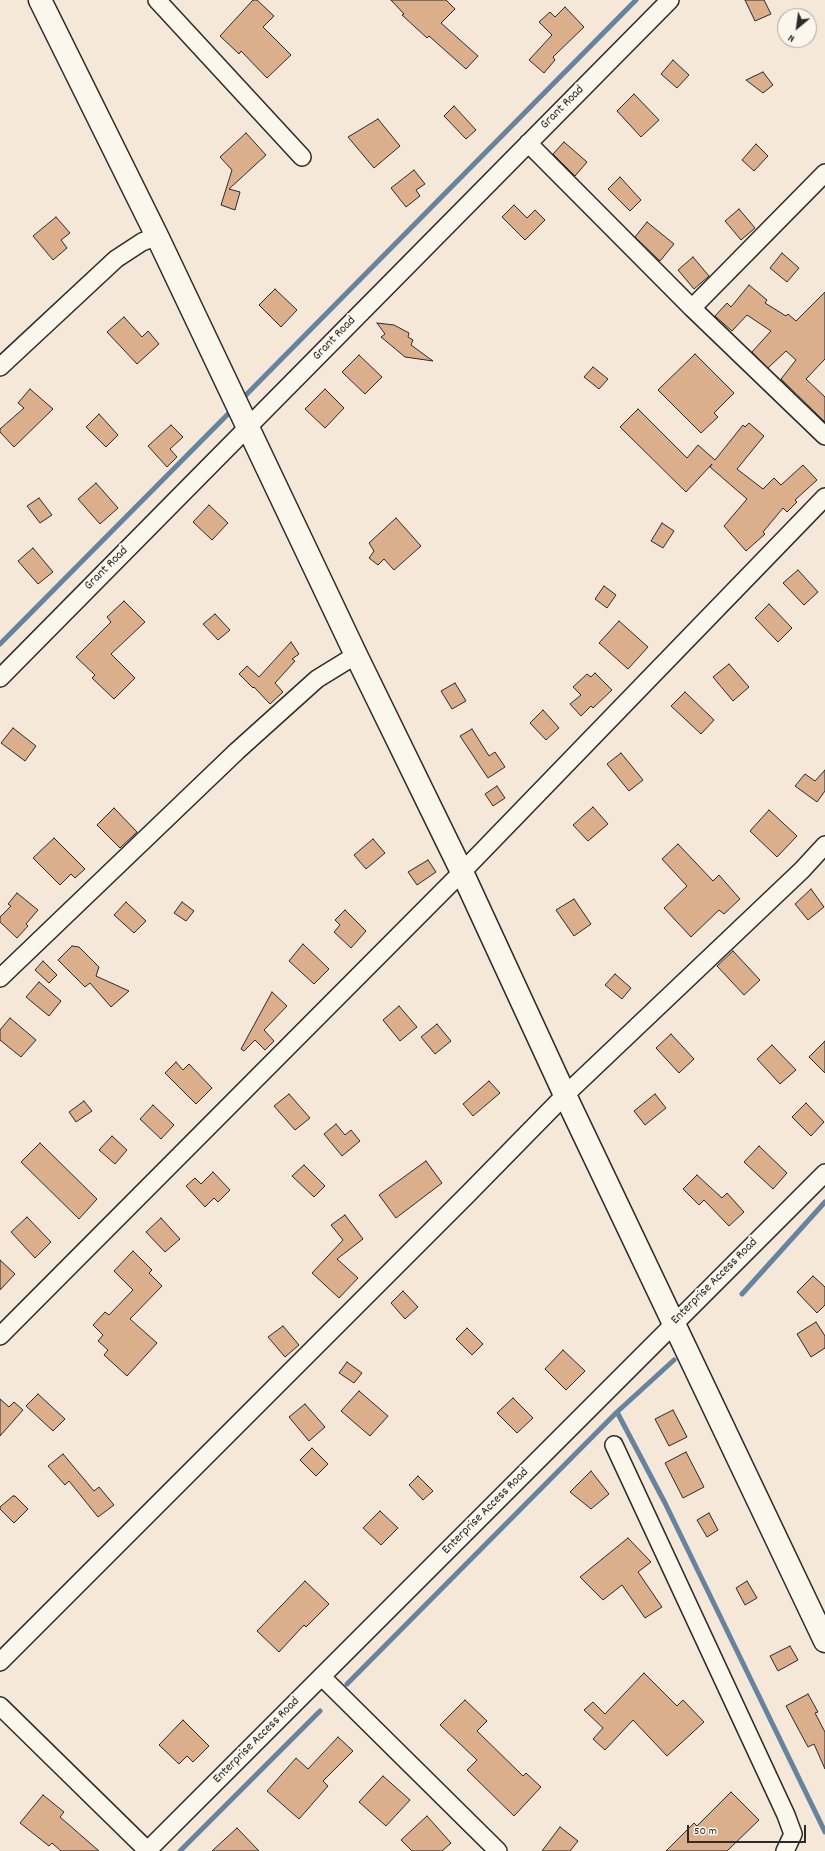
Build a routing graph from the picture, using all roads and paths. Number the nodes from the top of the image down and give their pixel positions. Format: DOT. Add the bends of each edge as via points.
graph roads {
  1 [pos="157,0"];
  2 [pos="670,0"];
  3 [pos="42,1"];
  4 [pos="528,143"];
  5 [pos="302,157"];
  6 [pos="825,173"];
  7 [pos="150,239"];
  8 [pos="692,308"];
  9 [pos="0,367"];
  10 [pos="248,428"];
  11 [pos="825,436"];
  12 [pos="825,497"];
  13 [pos="356,655"];
  14 [pos="0,678"];
  15 [pos="825,845"];
  16 [pos="462,872"];
  17 [pos="0,978"];
  18 [pos="565,1095"];
  19 [pos="825,1173"];
  20 [pos="674,1322"];
  21 [pos="0,1336"];
  22 [pos="614,1445"];
  23 [pos="825,1641"];
  24 [pos="0,1662"];
  25 [pos="322,1677"];
  26 [pos="0,1706"];
  27 [pos="148,1851"];
  28 [pos="498,1851"];
  29 [pos="785,1851"];
  1 -- 5 [label="street"];
  2 -- 4 [label="street, Grant Road"];
  3 -- 7 [label="main road"];
  4 -- 8 [label="street"];
  4 -- 10 [label="street, Grant Road"];
  6 -- 8 [label="street"];
  7 -- 9 [label="street" via="116,259"];
  7 -- 10 [label="main road"];
  8 -- 11 [label="street"];
  10 -- 13 [label="main road"];
  10 -- 14 [label="street, Grant Road"];
  12 -- 16 [label="street"];
  13 -- 16 [label="main road"];
  13 -- 17 [label="street" via="317,679 237,751"];
  15 -- 18 [label="street" via="802,870"];
  16 -- 18 [label="main road"];
  16 -- 21 [label="street"];
  18 -- 20 [label="main road"];
  18 -- 24 [label="street"];
  19 -- 20 [label="street, Enterprise Access Road"];
  20 -- 23 [label="main road"];
  20 -- 25 [label="street, Enterprise Access Road"];
  22 -- 29 [label="street" via="786,1815 793,1834"];
  25 -- 27 [label="street, Enterprise Access Road"];
  25 -- 28 [label="street"];
  26 -- 27 [label="street"];
}
